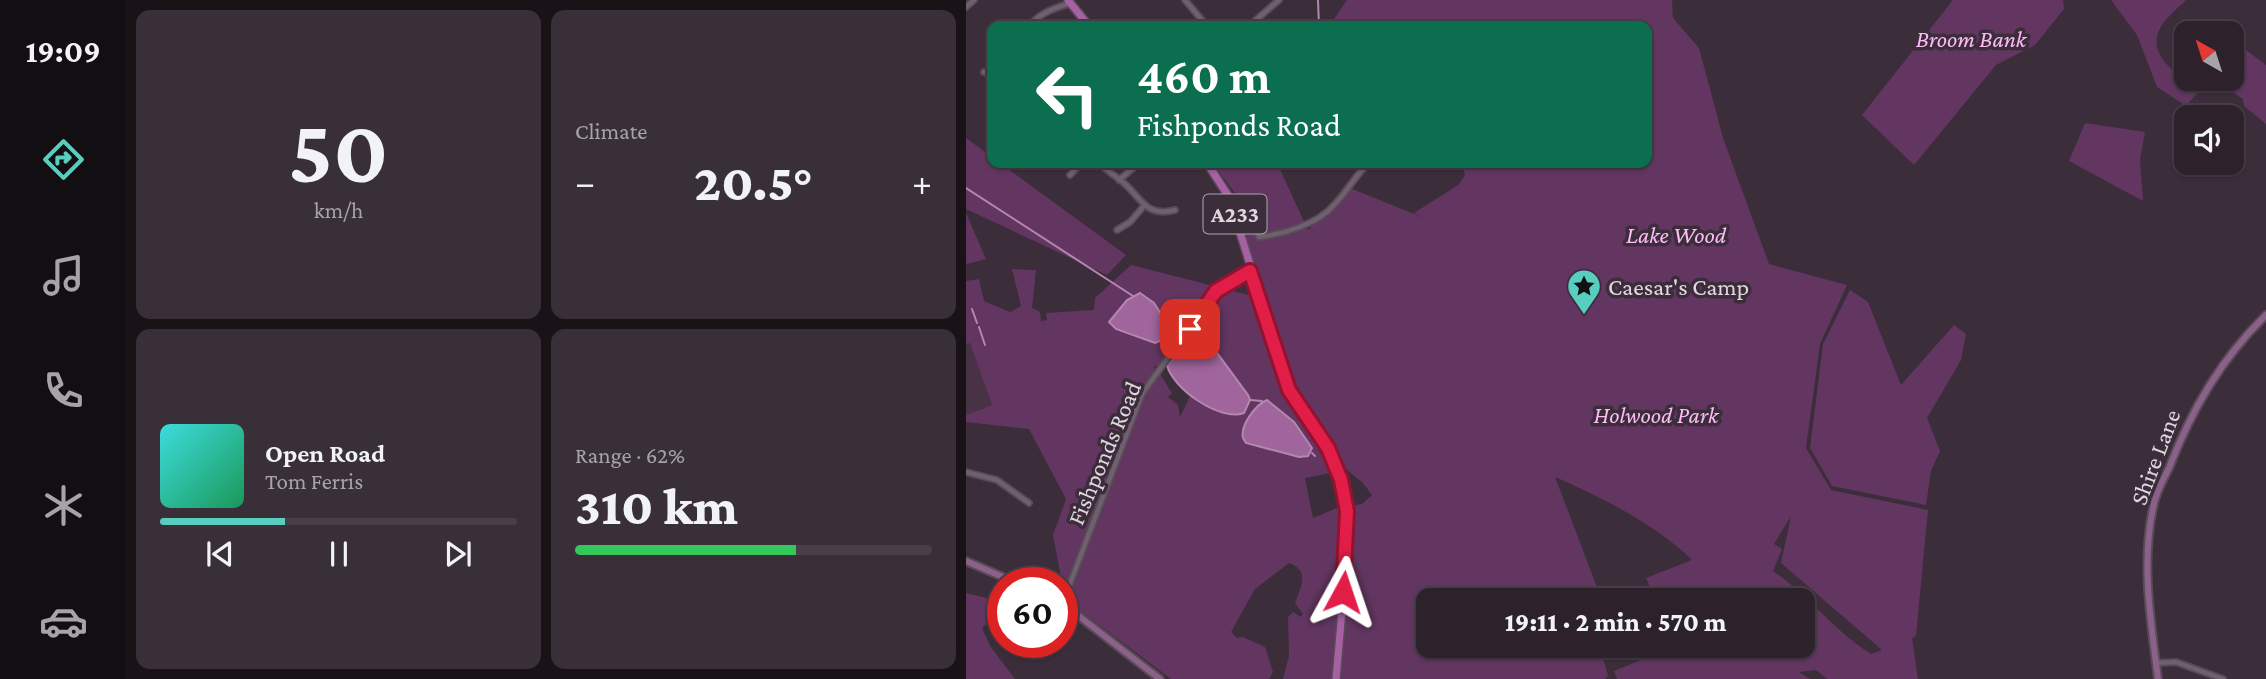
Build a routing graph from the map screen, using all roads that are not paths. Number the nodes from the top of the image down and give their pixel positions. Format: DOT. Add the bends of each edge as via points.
graph roads {
  1 [pos="974,0"];
  2 [pos="1185,0"];
  3 [pos="1279,0"];
  4 [pos="1069,1"];
  5 [pos="966,7"];
  6 [pos="1033,21"];
  7 [pos="1085,21"];
  8 [pos="1203,21"];
  9 [pos="1255,21"];
  10 [pos="984,72"];
  11 [pos="987,73"];
  12 [pos="1077,168"];
  13 [pos="1105,168"];
  14 [pos="1133,168"];
  15 [pos="1211,168"];
  16 [pos="1365,168"];
  17 [pos="1070,175"];
  18 [pos="1119,180"];
  19 [pos="1143,206"];
  20 [pos="1175,210"];
  21 [pos="1234,211"];
  22 [pos="1117,230"];
  23 [pos="1250,271"];
  24 [pos="2266,315"];
  25 [pos="966,472"];
  26 [pos="1029,503"];
  27 [pos="966,561"];
  28 [pos="1077,567"];
  29 [pos="987,570"];
  30 [pos="1078,613"];
  31 [pos="2156,663"];
  32 [pos="1160,679"];
  33 [pos="1336,679"];
  34 [pos="2158,679"];
  35 [pos="2223,679"];
  1 -- 5 [label="street"];
  2 -- 8 [label="street"];
  3 -- 9 [label="street"];
  4 -- 6 [label="street"];
  4 -- 7 [label="main road"];
  10 -- 11 [label="street"];
  12 -- 17 [label="street"];
  13 -- 18 [label="street"];
  14 -- 18 [label="street"];
  15 -- 21 [label="main road, A233"];
  16 -- 21 [label="street" via="1332,208 1286,231 1259,237 1252,210"];
  18 -- 19 [label="street"];
  19 -- 20 [label="street" via="1158,213"];
  19 -- 22 [label="street"];
  21 -- 23 [label="main road, A233"];
  23 -- 28 [label="street, Fishponds Road" via="1216,291 1142,394"];
  23 -- 33 [label="main road, A233" via="1289,390 1328,448 1345,496 1348,542"];
  24 -- 31 [label="street, Shire Lane" via="2236,344 2197,402 2153,506 2148,560"];
  25 -- 26 [label="street" via="996,480"];
  27 -- 29 [label="street"];
  30 -- 32 [label="street"];
  31 -- 34 [label="street, Shire Lane"];
  31 -- 35 [label="street" via="2176,662"];
}
